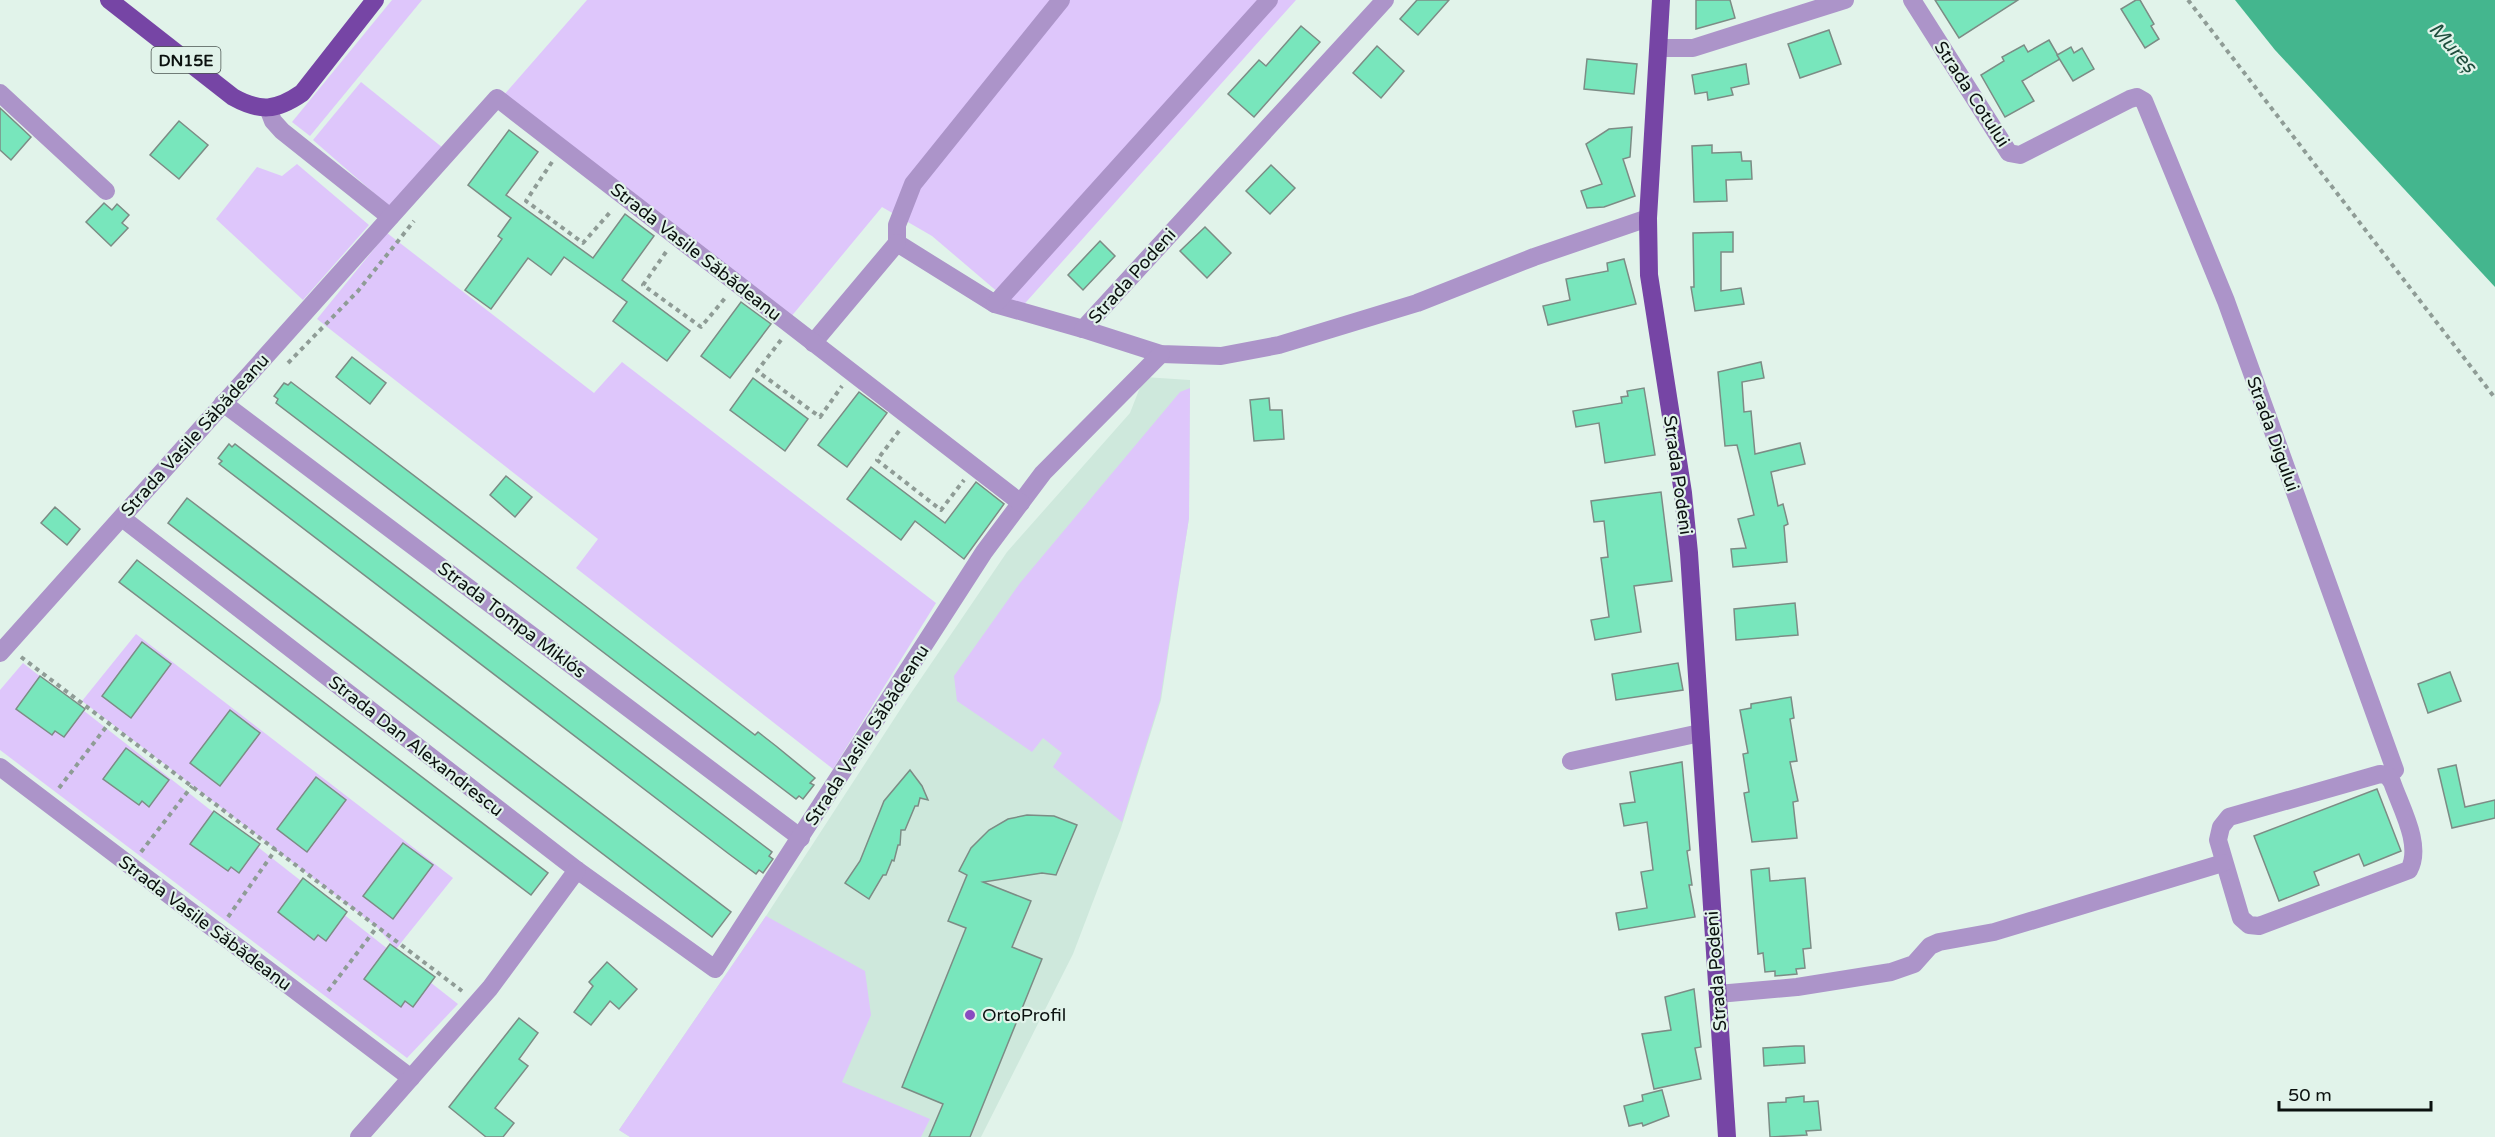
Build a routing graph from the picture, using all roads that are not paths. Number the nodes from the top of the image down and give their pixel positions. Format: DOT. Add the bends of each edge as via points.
graph roads {
  1 [pos="109,0"];
  2 [pos="375,0"];
  3 [pos="1061,0"];
  4 [pos="1269,0"];
  5 [pos="1385,0"];
  6 [pos="1661,0"];
  7 [pos="1845,0"];
  8 [pos="1912,0"];
  9 [pos="1659,48"];
  10 [pos="0,93"];
  11 [pos="2144,101"];
  12 [pos="268,108"];
  13 [pos="106,191"];
  14 [pos="390,217"];
  15 [pos="1648,218"];
  16 [pos="897,243"];
  17 [pos="994,304"];
  18 [pos="1083,329"];
  19 [pos="813,343"];
  20 [pos="1161,354"];
  21 [pos="223,403"];
  22 [pos="1021,503"];
  23 [pos="122,518"];
  24 [pos="3,650"];
  25 [pos="1700,733"];
  26 [pos="1571,761"];
  27 [pos="0,767"];
  28 [pos="2395,770"];
  29 [pos="801,838"];
  30 [pos="2223,863"];
  31 [pos="577,870"];
  32 [pos="715,969"];
  33 [pos="1718,994"];
  34 [pos="411,1078"];
  35 [pos="359,1137"];
  36 [pos="1727,1137"];
  1 -- 12 [label="main road, DN15E" via="233,97 252,107"];
  2 -- 12 [label="main road" via="302,93"];
  3 -- 16 [label="street" via="913,184 897,225"];
  4 -- 17 [label="street"];
  5 -- 18 [label="street, Strada Podeni"];
  6 -- 9 [label="main road, Strada Podeni"];
  7 -- 9 [label="street" via="1693,48"];
  8 -- 11 [label="street, Strada Cotului" via="2009,153 2020,155 2130,99"];
  9 -- 15 [label="main road, Strada Podeni"];
  10 -- 13 [label="street"];
  11 -- 28 [label="street, Strada Digului" via="2226,302"];
  12 -- 14 [label="street" via="282,130"];
  14 -- 19 [label="street, Strada Vasile Săbădeanu" via="497,98"];
  14 -- 21 [label="street, Strada Vasile Săbădeanu"];
  15 -- 20 [label="street, Strada Podeni" via="1417,303 1279,345 1221,356"];
  15 -- 25 [label="main road, Strada Podeni" via="1649,275 1656,331 1683,493"];
  16 -- 17 [label="street"];
  16 -- 19 [label="street"];
  17 -- 18 [label="street"];
  18 -- 20 [label="street, Strada Podeni"];
  19 -- 22 [label="street, Strada Vasile Săbădeanu"];
  20 -- 22 [label="street, Strada Vasile Săbădeanu" via="1043,473"];
  21 -- 23 [label="street, Strada Vasile Săbădeanu"];
  21 -- 29 [label="street, Strada Tompa Miklós"];
  22 -- 29 [label="street, Strada Vasile Săbădeanu" via="984,552"];
  23 -- 24 [label="street, Strada Vasile Săbădeanu"];
  23 -- 31 [label="street, Strada Dan Alexandrescu"];
  25 -- 26 [label="street"];
  25 -- 33 [label="main road, Strada Podeni"];
  27 -- 34 [label="street, Strada Vasile Săbădeanu"];
  29 -- 32 [label="street, Strada Vasile Săbădeanu"];
  30 -- 30 [label="street" via="2241,918 2249,925 2259,926 2409,870 2414,847 2392,782 2380,774 2229,818 2218,840"];
  30 -- 33 [label="street" via="1994,932 1939,942 1914,964 1891,972 1806,986"];
  31 -- 32 [label="street, Strada Dan Alexandrescu"];
  31 -- 34 [label="street" via="510,963"];
  33 -- 36 [label="main road, Strada Podeni"];
  34 -- 35 [label="street"];
}
